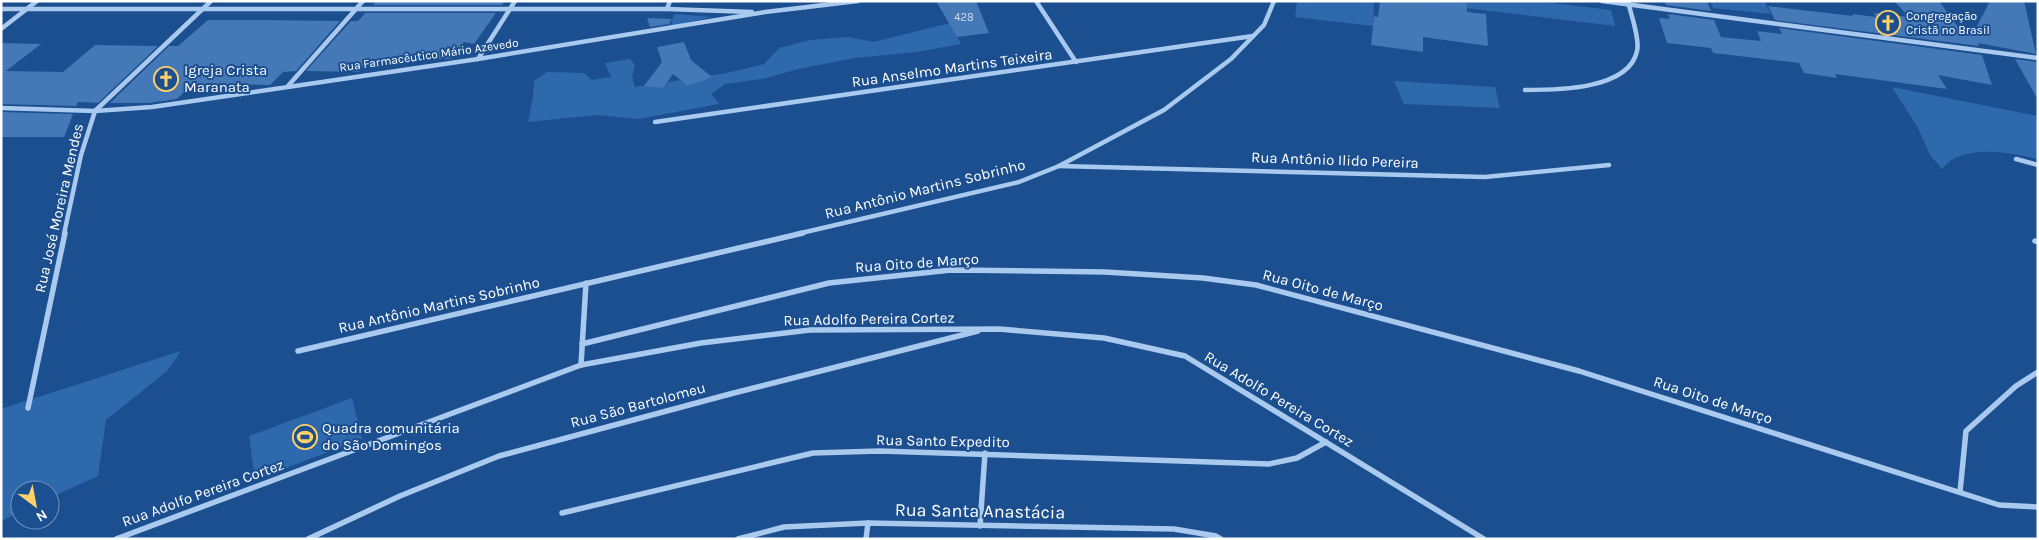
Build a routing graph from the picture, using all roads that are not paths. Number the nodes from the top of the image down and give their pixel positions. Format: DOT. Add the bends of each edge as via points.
graph roads {
  1 [pos="37,1"];
  2 [pos="211,1"];
  3 [pos="364,1"];
  4 [pos="515,1"];
  5 [pos="670,1"];
  6 [pos="799,1"];
  7 [pos="838,1"];
  8 [pos="858,1"];
  9 [pos="1036,1"];
  10 [pos="1274,1"];
  11 [pos="1602,1"];
  12 [pos="1628,3"];
  13 [pos="827,6"];
  14 [pos="28,8"];
  15 [pos="202,8"];
  16 [pos="1,9"];
  17 [pos="357,9"];
  18 [pos="667,9"];
  19 [pos="796,9"];
  20 [pos="510,10"];
  21 [pos="765,12"];
  22 [pos="1,28"];
  23 [pos="1253,36"];
  24 [pos="2038,58"];
  25 [pos="478,59"];
  26 [pos="1076,62"];
  27 [pos="288,86"];
  28 [pos="1525,90"];
  29 [pos="1,108"];
  30 [pos="94,112"];
  31 [pos="655,122"];
  32 [pos="2016,159"];
  33 [pos="2038,165"];
  34 [pos="1059,166"];
  35 [pos="1610,166"];
  36 [pos="586,283"];
  37 [pos="986,330"];
  38 [pos="582,344"];
  39 [pos="298,351"];
  40 [pos="581,365"];
  41 [pos="2038,372"];
  42 [pos="28,408"];
  43 [pos="1326,442"];
  44 [pos="985,454"];
  45 [pos="1960,492"];
  46 [pos="2038,507"];
  47 [pos="562,513"];
  48 [pos="868,524"];
  49 [pos="980,526"];
  50 [pos="116,539"];
  51 [pos="308,539"];
  52 [pos="738,539"];
  53 [pos="866,539"];
  54 [pos="1221,539"];
  55 [pos="1484,539"];
  1 -- 14 [label="street"];
  2 -- 15 [label="street, Rua José Moreira Mendes"];
  3 -- 17 [label="street"];
  4 -- 20 [label="street"];
  5 -- 18 [label="street"];
  6 -- 19 [label="street"];
  7 -- 13 [label="street"];
  8 -- 13 [label="street, Rua Farmacêutico Mário Azevedo"];
  9 -- 26 [label="street"];
  10 -- 23 [label="street, Rua Antônio Martins Sobrinho" via="1264,25"];
  11 -- 12 [label="street"];
  12 -- 24 [label="street"];
  12 -- 28 [label="street" via="1638,49 1637,56 1621,73 1604,82 1574,88"];
  13 -- 19 [label="street, Rua Farmacêutico Mário Azevedo"];
  14 -- 15 [label="street"];
  14 -- 16 [label="street"];
  14 -- 22 [label="street"];
  15 -- 17 [label="street"];
  15 -- 30 [label="street, Rua José Moreira Mendes"];
  17 -- 20 [label="street"];
  17 -- 27 [label="street"];
  18 -- 20 [label="street"];
  18 -- 21 [label="street"];
  19 -- 21 [label="street, Rua Farmacêutico Mário Azevedo"];
  20 -- 25 [label="street"];
  21 -- 25 [label="street, Rua Farmacêutico Mário Azevedo"];
  23 -- 26 [label="street, Rua Anselmo Martins Teixeira"];
  23 -- 34 [label="street, Rua Antônio Martins Sobrinho" via="1231,59 1164,110"];
  25 -- 27 [label="street, Rua Farmacêutico Mário Azevedo"];
  26 -- 31 [label="street, Rua Anselmo Martins Teixeira"];
  27 -- 30 [label="street, Rua Farmacêutico Mário Azevedo" via="152,107"];
  29 -- 30 [label="street, Rua Farmacêutico Mário Azevedo"];
  30 -- 42 [label="street, Rua José Moreira Mendes" via="80,155"];
  32 -- 33 [label="street"];
  34 -- 35 [label="street, Rua Antônio Ilido Pereira" via="1485,177"];
  34 -- 36 [label="street, Rua Antônio Martins Sobrinho" via="1019,182"];
  36 -- 38 [label="street"];
  36 -- 39 [label="street, Rua Antônio Martins Sobrinho"];
  37 -- 40 [label="street, Rua Adolfo Pereira Cortez" via="810,330 701,343"];
  37 -- 43 [label="street, Rua Adolfo Pereira Cortez" via="1104,338 1185,356"];
  37 -- 51 [label="street, Rua São Bartolomeu" via="499,456 400,496"];
  38 -- 40 [label="street"];
  38 -- 45 [label="street, Rua Oito de Março" via="829,283 893,276 951,270 1105,272 1203,278 1256,285 1579,371"];
  40 -- 50 [label="street, Rua Adolfo Pereira Cortez"];
  41 -- 45 [label="street" via="2016,386 1966,431"];
  43 -- 44 [label="street, Rua Santo Expedito" via="1297,458 1269,464"];
  43 -- 55 [label="street, Rua Adolfo Pereira Cortez"];
  44 -- 47 [label="street, Rua Santo Expedito" via="880,451 813,454"];
  44 -- 49 [label="street"];
  45 -- 46 [label="street, Rua Oito de Março" via="1999,505"];
  48 -- 49 [label="street, Rua Santa Anastácia"];
  48 -- 52 [label="street, Rua Santa Anastácia" via="784,527"];
  48 -- 53 [label="street"];
  49 -- 54 [label="street, Rua Santa Anastácia" via="1174,529"];
}
